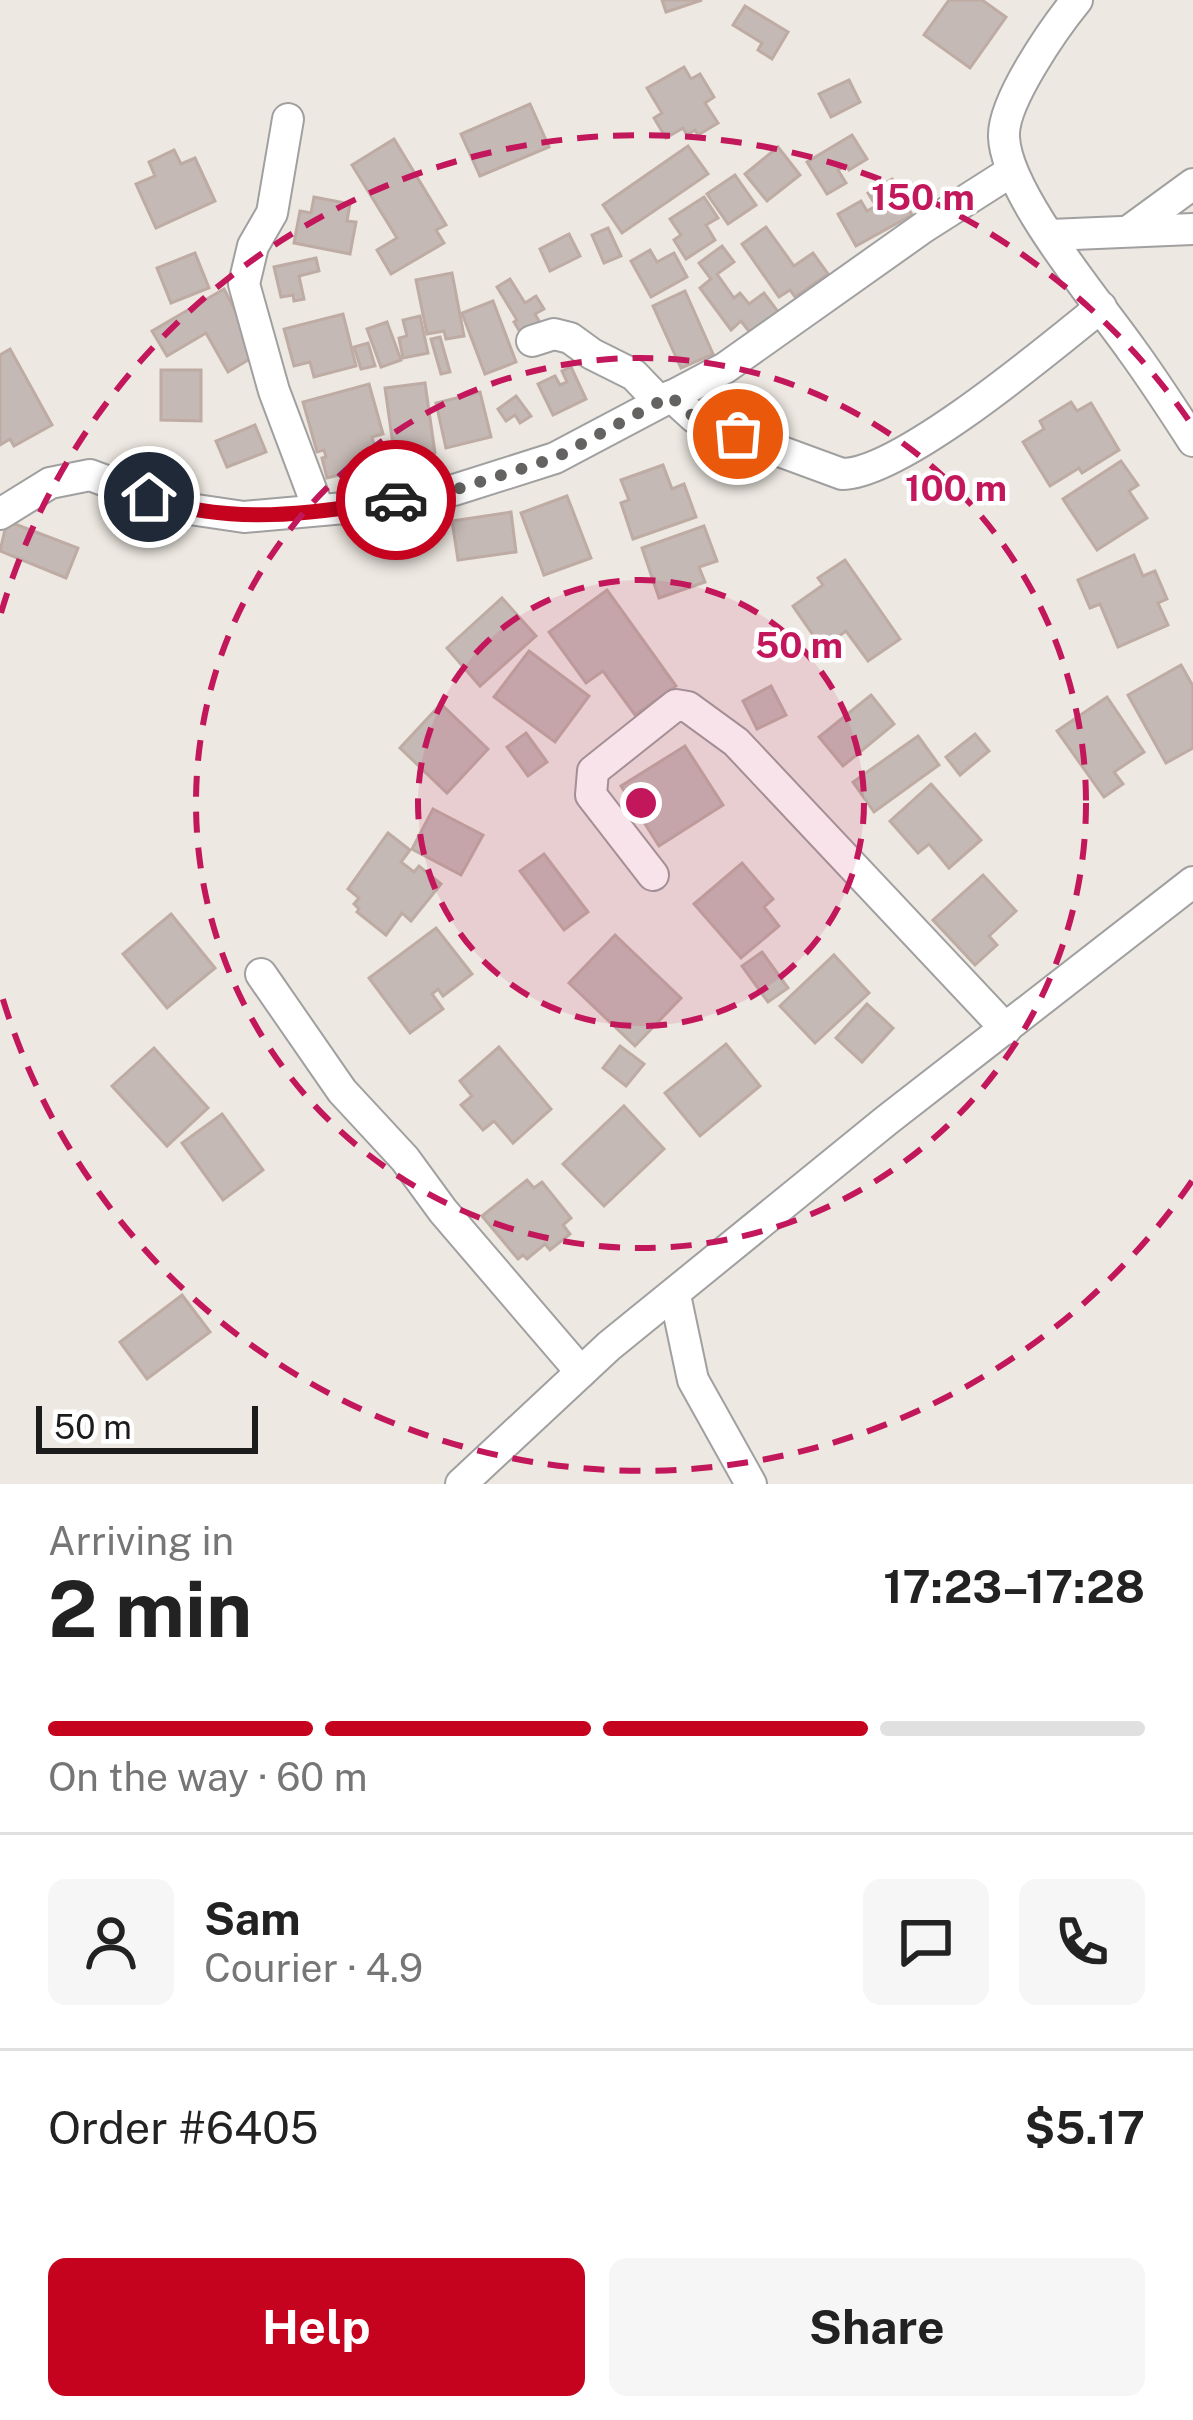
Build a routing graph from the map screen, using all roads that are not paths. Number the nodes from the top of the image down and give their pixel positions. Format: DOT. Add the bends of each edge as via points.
graph roads {
  1 [pos="1077,0"];
  2 [pos="288,119"];
  3 [pos="1012,171"];
  4 [pos="1193,184"];
  5 [pos="1193,229"];
  6 [pos="1130,230"];
  7 [pos="1050,235"];
  8 [pos="1101,308"];
  9 [pos="532,341"];
  10 [pos="664,398"];
  11 [pos="1193,441"];
  12 [pos="318,508"];
  13 [pos="0,514"];
  14 [pos="652,875"];
  15 [pos="1193,882"];
  16 [pos="261,974"];
  17 [pos="1006,1029"];
  18 [pos="675,1294"];
  19 [pos="581,1372"];
  20 [pos="461,1484"];
  21 [pos="751,1484"];
  1 -- 3 [label="street" via="1024,80 1003,134"];
  2 -- 12 [label="street" via="272,213 244,284"];
  3 -- 7 [label="street"];
  3 -- 10 [label="street" via="725,368"];
  4 -- 6 [label="street"];
  5 -- 6 [label="street"];
  6 -- 7 [label="street"];
  7 -- 8 [label="street"];
  8 -- 10 [label="street" via="919,443 856,474 714,427"];
  8 -- 11 [label="street"];
  9 -- 10 [label="street" via="570,338"];
  10 -- 12 [label="street" via="555,458 434,493"];
  12 -- 13 [label="street" via="244,518 176,507 90,475 50,483"];
  14 -- 17 [label="street" via="591,795 589,780 676,705 688,707 767,773"];
  15 -- 17 [label="street"];
  16 -- 19 [label="street" via="342,1090"];
  17 -- 18 [label="street"];
  18 -- 19 [label="street"];
  18 -- 21 [label="street" via="693,1380"];
  19 -- 20 [label="street"];
}
